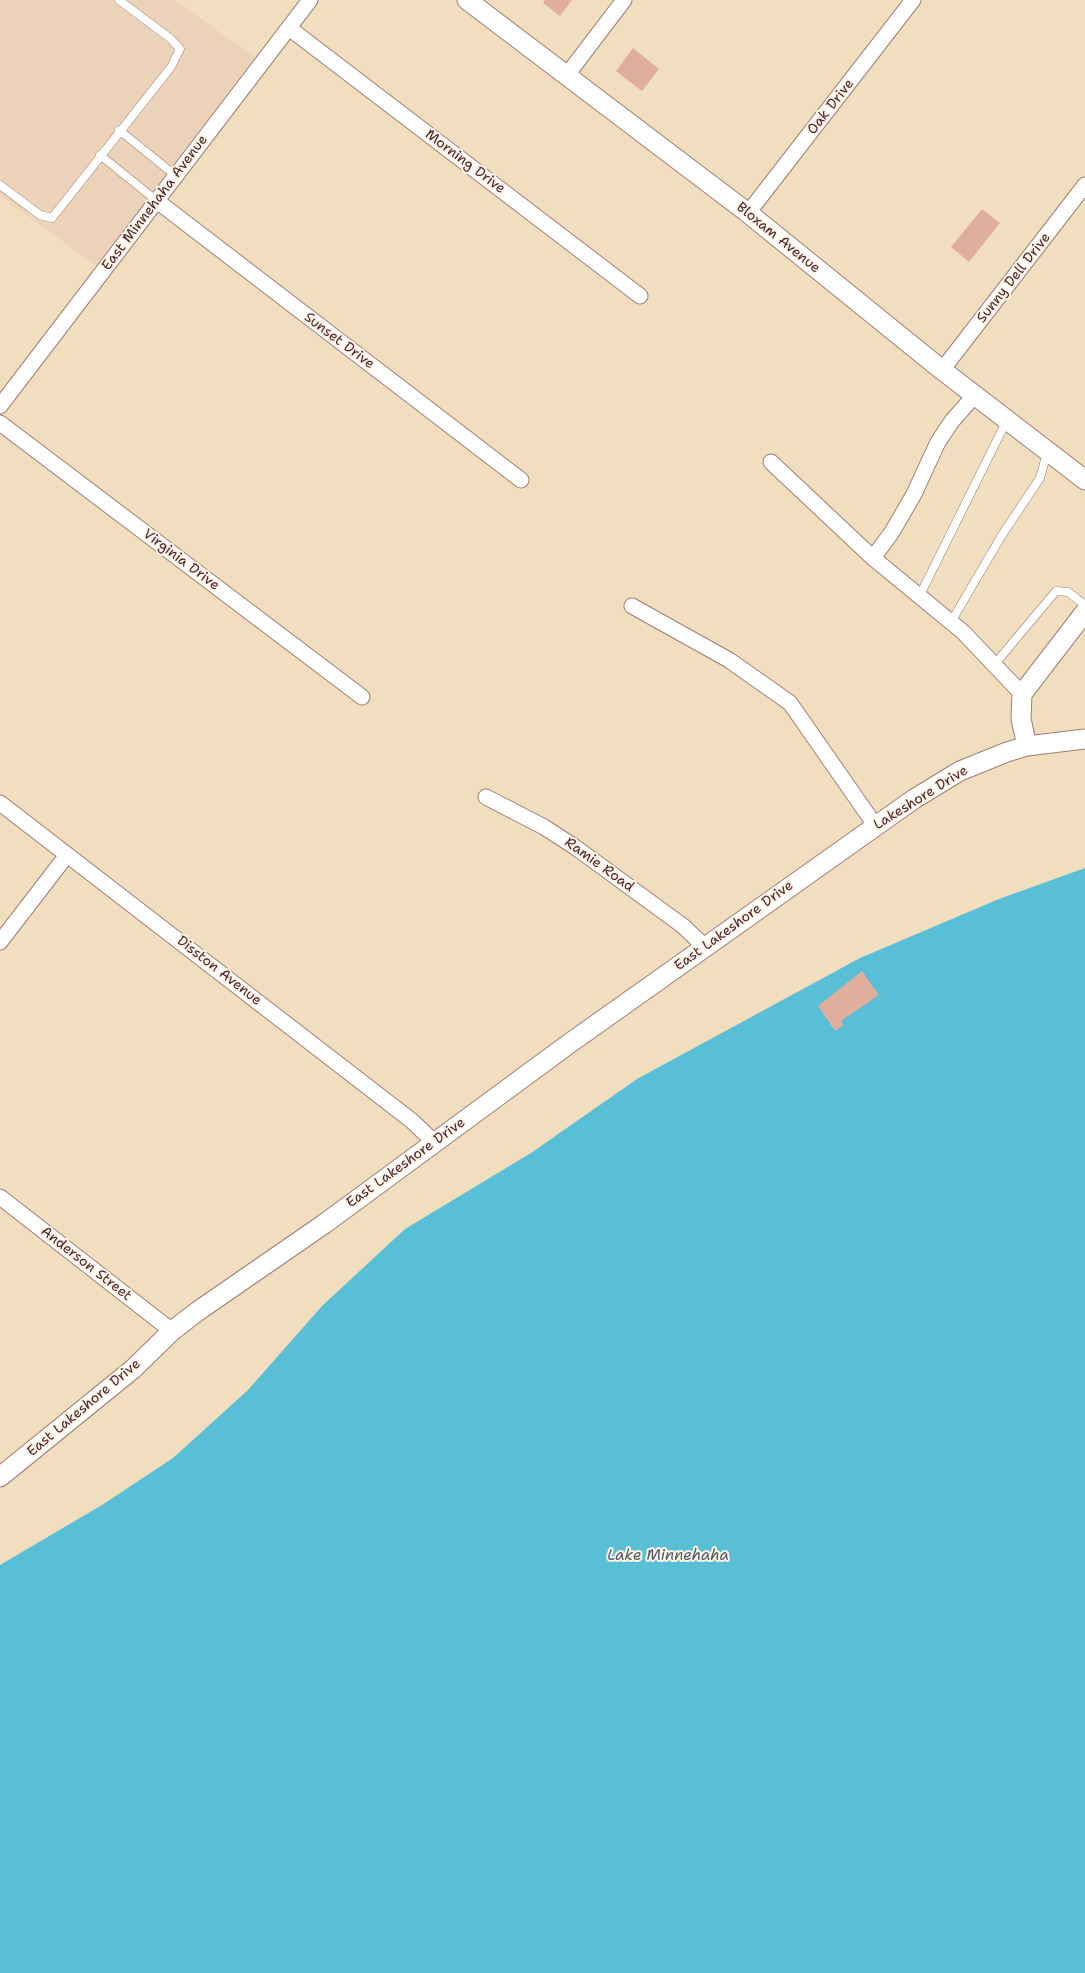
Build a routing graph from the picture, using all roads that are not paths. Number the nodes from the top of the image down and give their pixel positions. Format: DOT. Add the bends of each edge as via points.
graph roads {
  1 [pos="119,0"];
  2 [pos="310,0"];
  3 [pos="467,0"];
  4 [pos="624,0"];
  5 [pos="913,0"];
  6 [pos="289,28"];
  7 [pos="567,75"];
  8 [pos="120,130"];
  9 [pos="100,155"];
  10 [pos="176,176"];
  11 [pos="0,184"];
  12 [pos="1085,185"];
  13 [pos="156,201"];
  14 [pos="748,213"];
  15 [pos="640,296"];
  16 [pos="942,370"];
  17 [pos="975,396"];
  18 [pos="0,406"];
  19 [pos="1007,420"];
  20 [pos="0,423"];
  21 [pos="1047,451"];
  22 [pos="771,462"];
  23 [pos="521,480"];
  24 [pos="1085,480"];
  25 [pos="873,558"];
  26 [pos="920,595"];
  27 [pos="1085,605"];
  28 [pos="632,606"];
  29 [pos="1085,612"];
  30 [pos="951,622"];
  31 [pos="994,665"];
  32 [pos="1022,694"];
  33 [pos="362,697"];
  34 [pos="1085,739"];
  35 [pos="1027,746"];
  36 [pos="486,798"];
  37 [pos="0,803"];
  38 [pos="876,825"];
  39 [pos="67,855"];
  40 [pos="823,862"];
  41 [pos="0,942"];
  42 [pos="704,946"];
  43 [pos="435,1143"];
  44 [pos="0,1197"];
  45 [pos="172,1331"];
  46 [pos="0,1477"];
  1 -- 8 [label="lane" via="180,50 171,67"];
  2 -- 6 [label="street, East Minnehaha Avenue"];
  3 -- 7 [label="street, Bloxam Avenue"];
  4 -- 7 [label="street"];
  5 -- 14 [label="street, Oak Drive"];
  6 -- 10 [label="street, East Minnehaha Avenue"];
  6 -- 15 [label="street, Morning Drive"];
  7 -- 14 [label="street, Bloxam Avenue"];
  8 -- 9 [label="lane"];
  8 -- 10 [label="lane"];
  9 -- 11 [label="lane" via="50,219"];
  9 -- 13 [label="lane"];
  10 -- 13 [label="street, East Minnehaha Avenue"];
  12 -- 16 [label="street, Sunny Dell Drive"];
  13 -- 18 [label="street, East Minnehaha Avenue"];
  13 -- 23 [label="street, Sunset Drive"];
  14 -- 16 [label="street, Bloxam Avenue"];
  16 -- 17 [label="street, Bloxam Avenue"];
  17 -- 19 [label="street, Bloxam Avenue"];
  17 -- 25 [label="street" via="938,442 909,502"];
  19 -- 21 [label="street, Bloxam Avenue"];
  19 -- 26 [label="lane"];
  20 -- 33 [label="street, Virginia Drive"];
  21 -- 24 [label="street, Bloxam Avenue"];
  21 -- 30 [label="lane" via="1040,478"];
  22 -- 25 [label="street"];
  25 -- 26 [label="street"];
  26 -- 30 [label="street"];
  27 -- 31 [label="lane" via="1068,592 1056,591"];
  28 -- 38 [label="street" via="729,660 790,703"];
  29 -- 32 [label="street"];
  30 -- 31 [label="street"];
  31 -- 32 [label="street"];
  32 -- 35 [label="street"];
  34 -- 35 [label="street, Lakeshore Drive"];
  35 -- 38 [label="street, Lakeshore Drive" via="960,771"];
  36 -- 42 [label="street, Ramie Road" via="544,827 575,847 683,926"];
  37 -- 39 [label="street, Disston Avenue"];
  38 -- 40 [label="street, Lakeshore Drive"];
  39 -- 41 [label="street"];
  39 -- 43 [label="street, Disston Avenue" via="412,1121"];
  40 -- 42 [label="street, East Lakeshore Drive"];
  42 -- 43 [label="street, East Lakeshore Drive"];
  43 -- 45 [label="street, East Lakeshore Drive"];
  44 -- 45 [label="street, Anderson Street"];
  45 -- 46 [label="street, East Lakeshore Drive" via="133,1369"];
}
